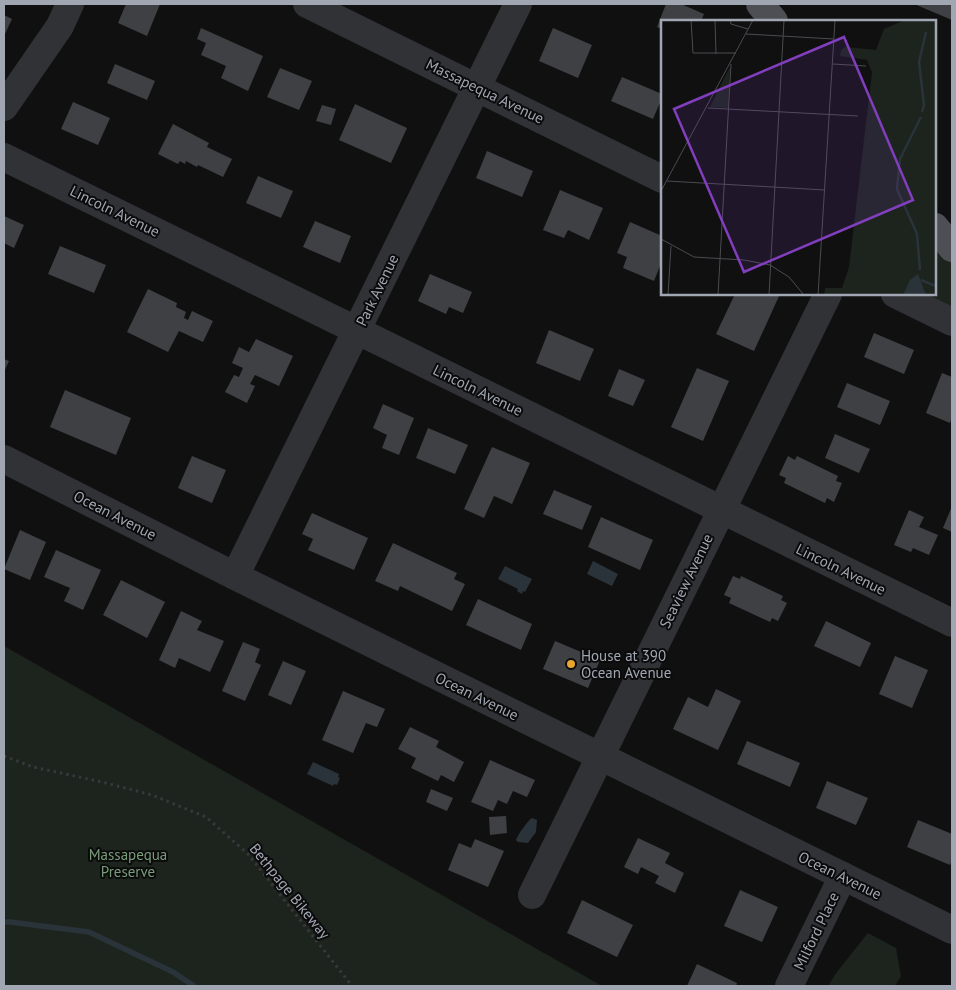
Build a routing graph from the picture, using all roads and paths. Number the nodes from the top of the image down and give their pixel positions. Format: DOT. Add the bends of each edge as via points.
graph roads {
  1 [pos="70,4"];
  2 [pos="307,4"];
  3 [pos="518,4"];
  4 [pos="760,4"];
  5 [pos="773,20"];
  6 [pos="477,87"];
  7 [pos="4,107"];
  8 [pos="4,157"];
  9 [pos="661,179"];
  10 [pos="936,227"];
  11 [pos="952,248"];
  12 [pos="828,295"];
  13 [pos="898,295"];
  14 [pos="952,322"];
  15 [pos="357,330"];
  16 [pos="4,459"];
  17 [pos="722,510"];
  18 [pos="235,576"];
  19 [pos="952,623"];
  20 [pos="4,756"];
  21 [pos="600,756"];
  22 [pos="843,876"];
  23 [pos="532,895"];
  24 [pos="952,930"];
  25 [pos="352,986"];
  26 [pos="789,986"];
  1 -- 7 [label="street" via="60,26"];
  2 -- 6 [label="street, Massapequa Avenue"];
  3 -- 6 [label="street, Park Avenue"];
  4 -- 5 [label="main road"];
  6 -- 9 [label="street, Massapequa Avenue"];
  6 -- 15 [label="street, Park Avenue"];
  8 -- 15 [label="street, Lincoln Avenue"];
  10 -- 11 [label="main road"];
  12 -- 17 [label="street, Seaview Avenue"];
  13 -- 14 [label="street"];
  15 -- 17 [label="street, Lincoln Avenue"];
  15 -- 18 [label="street, Park Avenue"];
  16 -- 18 [label="street, Ocean Avenue"];
  17 -- 19 [label="street, Lincoln Avenue"];
  17 -- 21 [label="street, Seaview Avenue"];
  18 -- 21 [label="street, Ocean Avenue"];
  20 -- 25 [label="path, Bethpage Bikeway" via="34,767 152,795 206,817 248,854"];
  21 -- 22 [label="street, Ocean Avenue"];
  21 -- 23 [label="street, Seaview Avenue"];
  22 -- 24 [label="street, Ocean Avenue"];
  22 -- 26 [label="street, Milford Place"];
}
